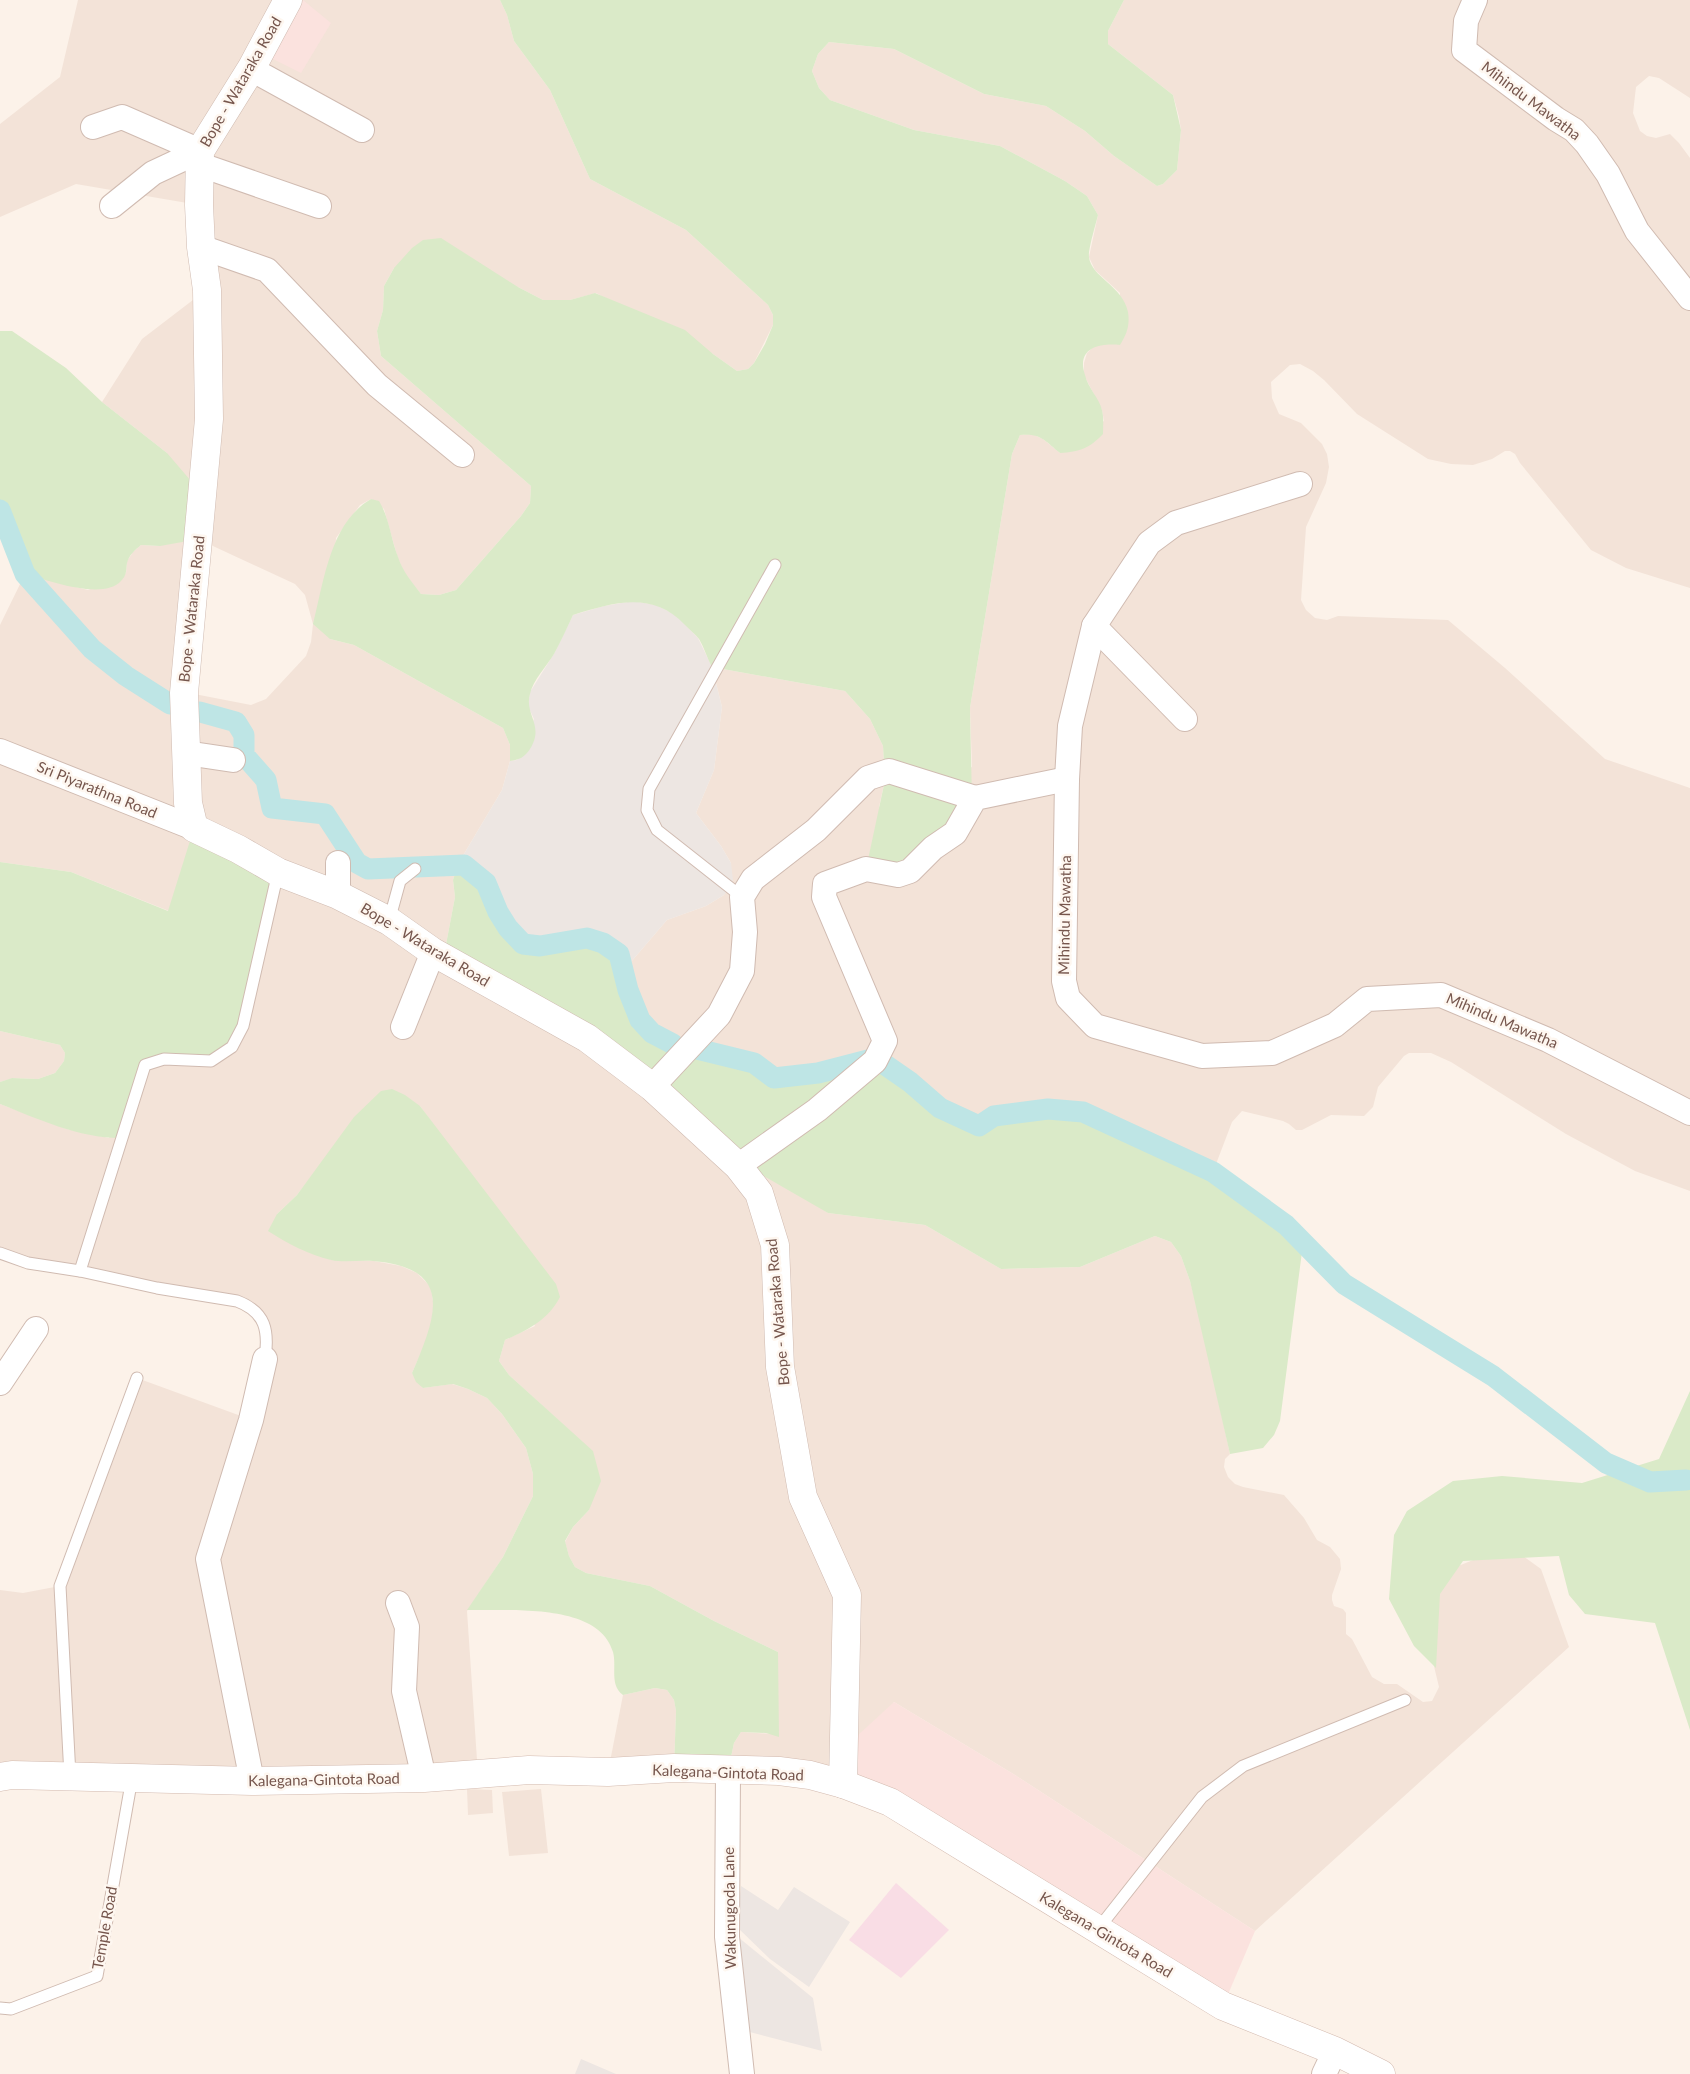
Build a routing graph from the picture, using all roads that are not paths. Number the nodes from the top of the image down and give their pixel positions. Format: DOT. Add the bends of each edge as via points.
graph roads {
  1 [pos="288,0"];
  2 [pos="1475,0"];
  3 [pos="251,68"];
  4 [pos="94,127"];
  5 [pos="362,130"];
  6 [pos="199,157"];
  7 [pos="112,206"];
  8 [pos="319,206"];
  9 [pos="201,247"];
  10 [pos="1690,298"];
  11 [pos="462,455"];
  12 [pos="1300,484"];
  13 [pos="775,565"];
  14 [pos="1094,626"];
  15 [pos="1185,719"];
  16 [pos="0,751"];
  17 [pos="186,753"];
  18 [pos="233,760"];
  19 [pos="1067,779"];
  20 [pos="975,798"];
  21 [pos="194,828"];
  22 [pos="338,864"];
  23 [pos="415,869"];
  24 [pos="278,872"];
  25 [pos="338,895"];
  26 [pos="742,897"];
  27 [pos="389,921"];
  28 [pos="433,952"];
  29 [pos="403,1027"];
  30 [pos="652,1088"];
  31 [pos="1690,1113"];
  32 [pos="738,1166"];
  33 [pos="0,1253"];
  34 [pos="80,1271"];
  35 [pos="36,1329"];
  36 [pos="265,1359"];
  37 [pos="137,1378"];
  38 [pos="0,1383"];
  39 [pos="398,1603"];
  40 [pos="1405,1700"];
  41 [pos="728,1771"];
  42 [pos="0,1776"];
  43 [pos="70,1776"];
  44 [pos="132,1778"];
  45 [pos="424,1778"];
  46 [pos="252,1781"];
  47 [pos="843,1784"];
  48 [pos="1098,1929"];
  49 [pos="0,2008"];
  50 [pos="1330,2062"];
  51 [pos="742,2074"];
  52 [pos="1381,2074"];
  1 -- 3 [label="street, Bope - Wataraka Road"];
  2 -- 10 [label="street, Mihindu Mawatha" via="1466,21 1464,50 1574,130 1587,144 1608,174 1637,231"];
  3 -- 5 [label="street"];
  3 -- 6 [label="street, Bope - Wataraka Road"];
  4 -- 6 [label="street" via="122,117"];
  6 -- 7 [label="street" via="154,173"];
  6 -- 8 [label="street"];
  6 -- 9 [label="street, Bope - Wataraka Road"];
  9 -- 11 [label="street" via="267,270 377,385"];
  9 -- 17 [label="street, Bope - Wataraka Road" via="206,290 209,419 184,693"];
  12 -- 14 [label="street, Mihindu Mawatha" via="1176,523 1149,543"];
  13 -- 26 [label="lane" via="649,789 647,803 657,830"];
  14 -- 15 [label="street"];
  14 -- 19 [label="street, Mihindu Mawatha" via="1070,726"];
  16 -- 21 [label="street, Sri Piyarathna Road"];
  17 -- 18 [label="street"];
  17 -- 21 [label="street, Bope - Wataraka Road" via="188,803"];
  19 -- 20 [label="street"];
  19 -- 31 [label="street, Mihindu Mawatha" via="1064,981 1068,998 1096,1026 1202,1056 1272,1053 1334,1025 1367,998 1441,995 1548,1040"];
  20 -- 26 [label="street" via="889,771 868,778 816,830 753,879"];
  20 -- 32 [label="street" via="955,834 933,848 910,871 898,875 866,869 825,884 824,897 885,1041 875,1061 817,1110"];
  21 -- 24 [label="street, Bope - Wataraka Road"];
  22 -- 25 [label="street"];
  23 -- 27 [label="lane" via="400,881"];
  24 -- 25 [label="street, Bope - Wataraka Road"];
  24 -- 34 [label="lane" via="243,1026 232,1047 211,1061 164,1060 145,1065"];
  25 -- 27 [label="street, Bope - Wataraka Road"];
  26 -- 30 [label="street" via="746,932 742,971 719,1015"];
  27 -- 28 [label="street, Bope - Wataraka Road"];
  28 -- 29 [label="street"];
  28 -- 30 [label="street, Bope - Wataraka Road" via="587,1038"];
  30 -- 32 [label="street, Bope - Wataraka Road"];
  32 -- 47 [label="street, Bope - Wataraka Road" via="759,1193 775,1245 780,1367 803,1497 847,1595"];
  33 -- 34 [label="lane" via="28,1264"];
  34 -- 36 [label="lane" via="249,1306 266,1327"];
  35 -- 38 [label="street"];
  36 -- 46 [label="street" via="251,1420 208,1559"];
  37 -- 43 [label="lane" via="60,1586"];
  39 -- 45 [label="street" via="408,1627 404,1691"];
  40 -- 48 [label="lane" via="1244,1766 1202,1797"];
  41 -- 45 [label="street, Kalegana-Gintota Road" via="674,1768 608,1772 529,1770"];
  41 -- 47 [label="street, Kalegana-Gintota Road" via="778,1771"];
  41 -- 51 [label="street, Wakunugoda Lane" via="727,1938"];
  42 -- 43 [label="street, Kalegana-Gintota Road"];
  43 -- 44 [label="street, Kalegana-Gintota Road"];
  44 -- 46 [label="street, Kalegana-Gintota Road"];
  44 -- 49 [label="lane, Temple Road" via="96,1976 11,2009"];
  45 -- 46 [label="street, Kalegana-Gintota Road"];
  47 -- 48 [label="street, Kalegana-Gintota Road" via="890,1802"];
  48 -- 50 [label="street, Kalegana-Gintota Road" via="1223,2006"];
  50 -- 52 [label="street, Kalegana-Gintota Road"];
}
